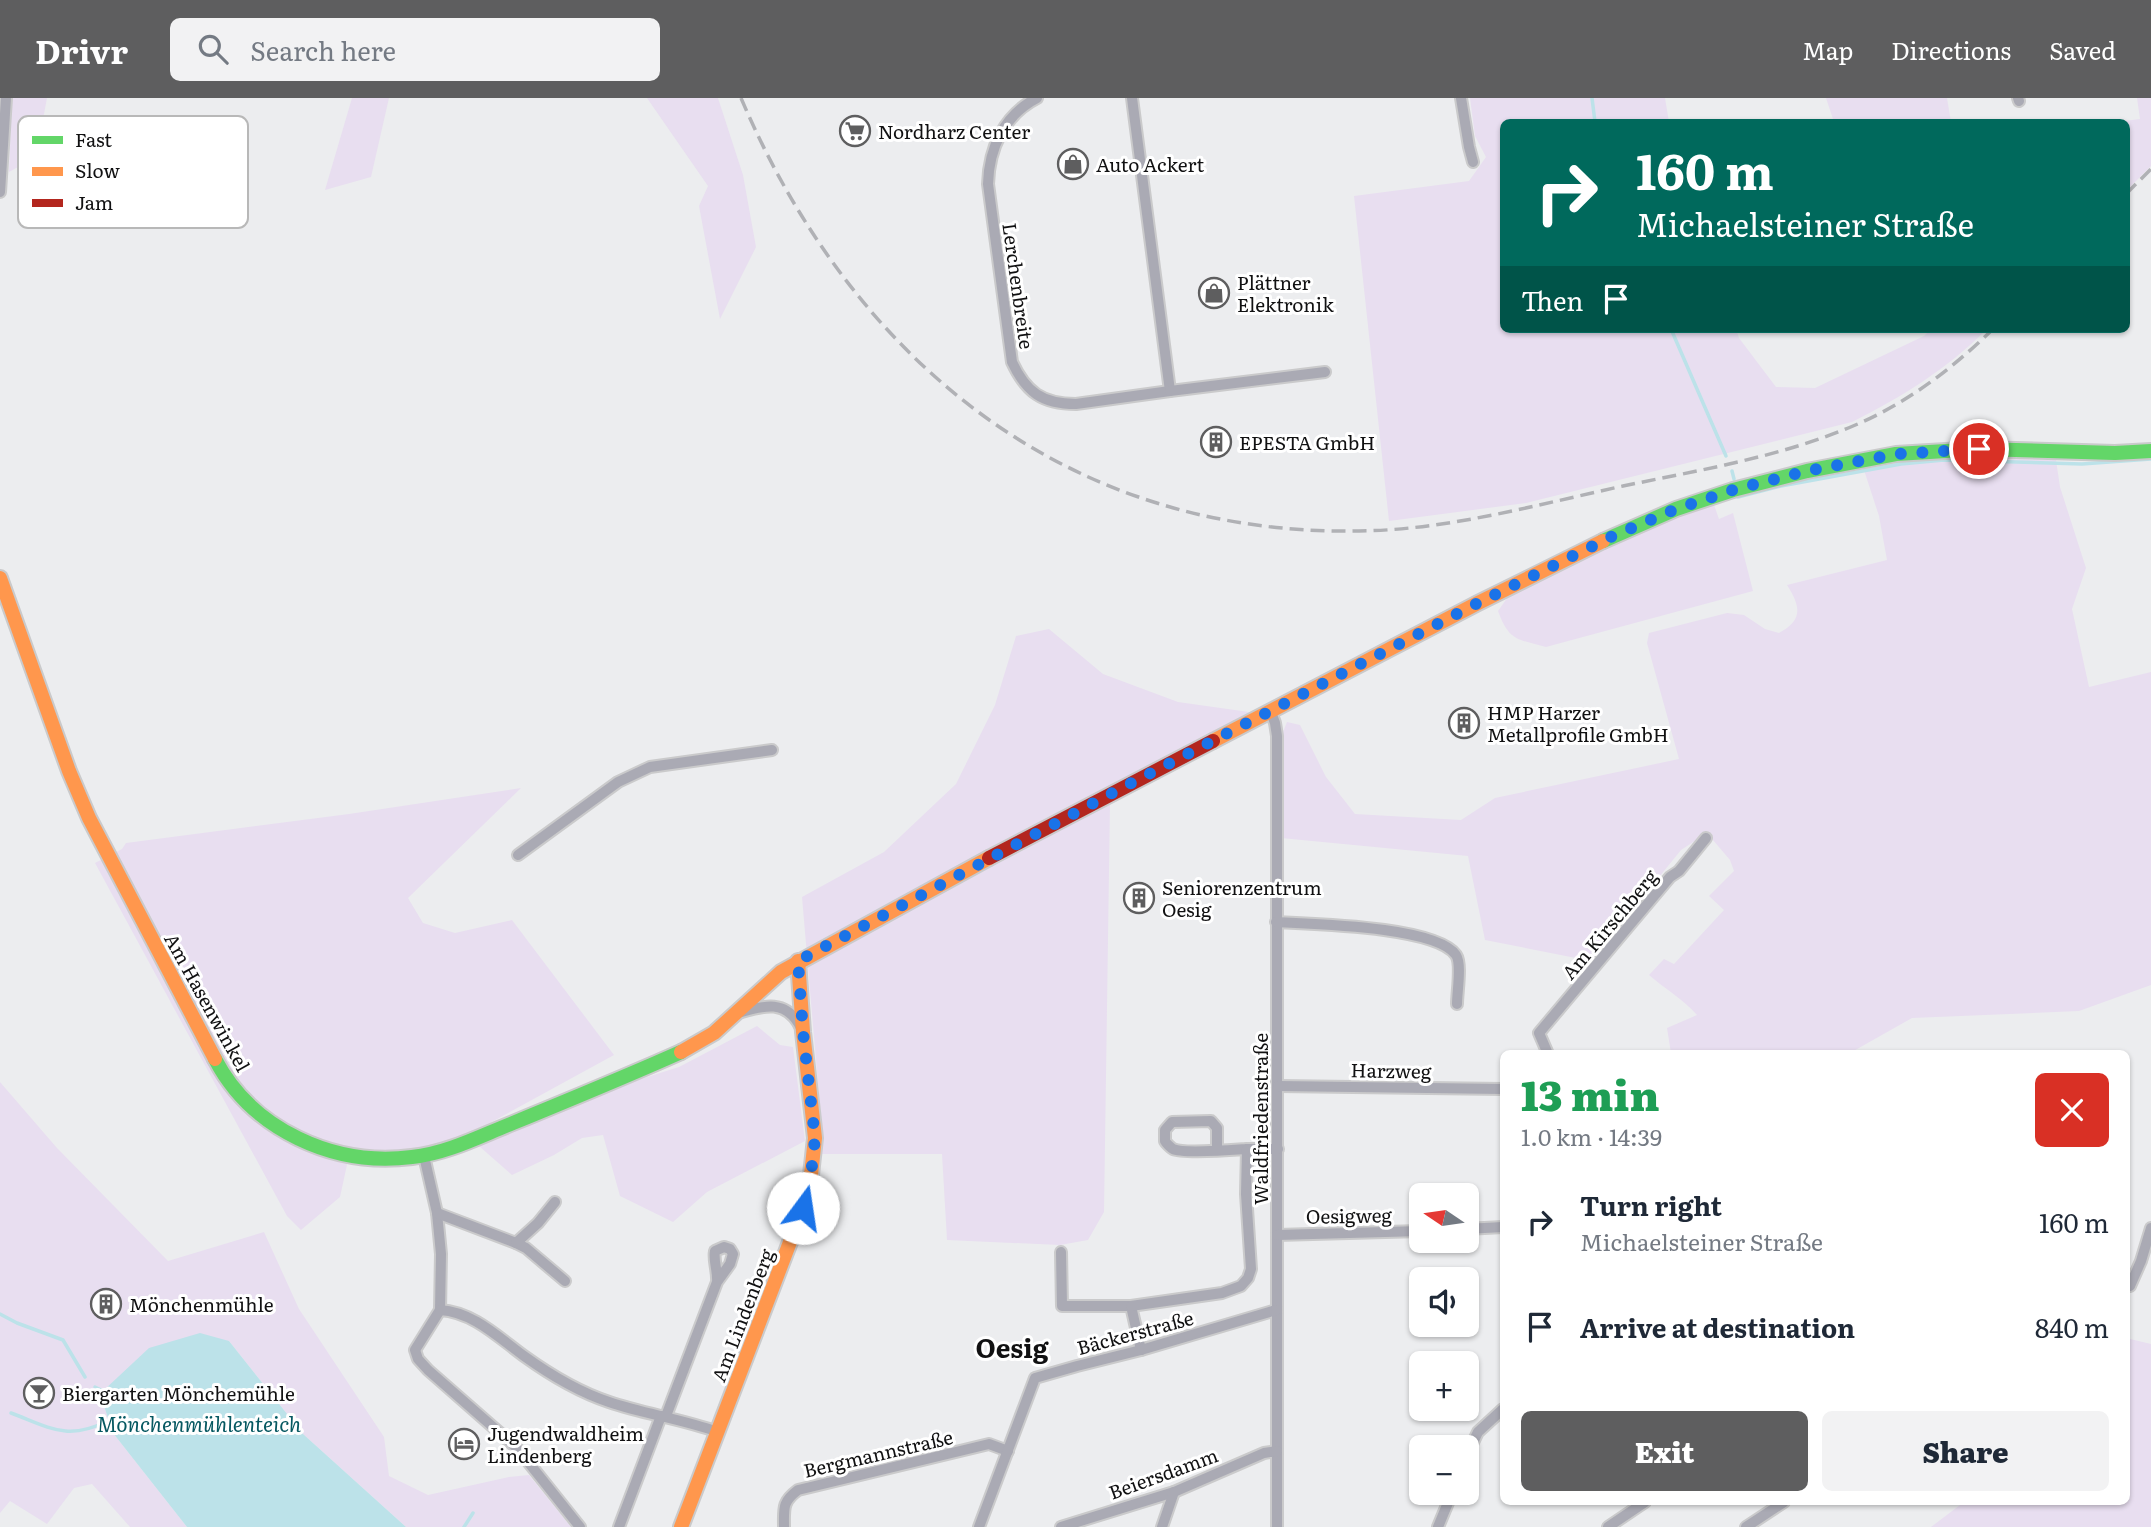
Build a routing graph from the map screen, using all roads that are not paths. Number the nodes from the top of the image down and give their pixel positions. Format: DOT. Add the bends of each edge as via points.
graph roads {
  1 [pos="6,98"];
  2 [pos="1037,98"];
  3 [pos="1132,98"];
  4 [pos="1461,98"];
  5 [pos="1473,162"];
  6 [pos="0,192"];
  7 [pos="1325,372"];
  8 [pos="1170,391"];
  9 [pos="2151,451"];
  10 [pos="0,578"];
  11 [pos="1271,712"];
  12 [pos="772,750"];
  13 [pos="1706,838"];
  14 [pos="518,855"];
  15 [pos="1276,922"];
  16 [pos="798,961"];
  17 [pos="1457,1004"];
  18 [pos="738,1013"];
  19 [pos="803,1032"];
  20 [pos="1546,1050"];
  21 [pos="1278,1086"];
  22 [pos="1500,1089"];
  23 [pos="1247,1149"];
  24 [pos="1278,1149"];
  25 [pos="1217,1150"];
  26 [pos="424,1156"];
  27 [pos="555,1202"];
  28 [pos="437,1213"];
  29 [pos="1500,1227"];
  30 [pos="1479,1228"];
  31 [pos="2151,1228"];
  32 [pos="1409,1231"];
  33 [pos="1277,1235"];
  34 [pos="516,1243"];
  35 [pos="1061,1252"];
  36 [pos="565,1281"];
  37 [pos="717,1282"];
  38 [pos="2130,1286"];
  39 [pos="1131,1306"];
  40 [pos="440,1310"];
  41 [pos="1276,1310"];
  42 [pos="1141,1350"];
  43 [pos="1500,1412"];
  44 [pos="664,1416"];
  45 [pos="718,1432"];
  46 [pos="1477,1435"];
  47 [pos="1007,1451"];
  48 [pos="1276,1451"];
  49 [pos="1174,1492"];
  50 [pos="1447,1505"];
  51 [pos="1641,1505"];
  52 [pos="1779,1505"];
  53 [pos="580,1527"];
  54 [pos="620,1527"];
  55 [pos="681,1527"];
  56 [pos="784,1527"];
  57 [pos="979,1527"];
  58 [pos="1061,1527"];
  59 [pos="1162,1527"];
  60 [pos="1277,1527"];
  61 [pos="1437,1527"];
  62 [pos="1608,1527"];
  63 [pos="1746,1527"];
  1 -- 6 [label="street"];
  2 -- 8 [label="street, Lerchenbreite" via="1023,105 999,135 988,170 1012,362 1031,391 1062,404"];
  3 -- 8 [label="street"];
  4 -- 5 [label="street"];
  7 -- 8 [label="street, Lerchenbreite"];
  9 -- 11 [label="street, Am Hasenwinkel" via="1979,449 1896,454 1733,490 1613,536"];
  10 -- 26 [label="street, Am Hasenwinkel" via="89,818 224,1076 263,1118 310,1145 355,1158"];
  11 -- 15 [label="street, Waldfriedenstraße" via="1277,736"];
  11 -- 16 [label="street, Am Hasenwinkel"];
  12 -- 14 [label="street" via="650,767 618,782"];
  13 -- 20 [label="street, Am Kirschberg" via="1539,1033"];
  15 -- 17 [label="street" via="1352,926 1430,940 1456,955"];
  15 -- 21 [label="street, Waldfriedenstraße"];
  16 -- 18 [label="street, Am Hasenwinkel"];
  16 -- 19 [label="street, Am Lindenberg"];
  18 -- 19 [label="street" via="773,1006 791,1013"];
  18 -- 26 [label="street, Am Hasenwinkel" via="708,1037 661,1062"];
  19 -- 45 [label="street, Am Lindenberg" via="814,1123 810,1184"];
  21 -- 22 [label="street, Harzweg"];
  21 -- 24 [label="street, Waldfriedenstraße"];
  23 -- 24 [label="street"];
  23 -- 25 [label="street"];
  23 -- 39 [label="street" via="1248,1278 1222,1293"];
  24 -- 33 [label="street, Waldfriedenstraße"];
  25 -- 25 [label="street" via="1172,1149 1165,1141 1165,1130 1172,1122 1211,1121 1217,1128"];
  26 -- 28 [label="street"];
  27 -- 34 [label="street"];
  28 -- 34 [label="street"];
  28 -- 40 [label="street"];
  29 -- 30 [label="street"];
  31 -- 38 [label="street"];
  32 -- 33 [label="street, Oesigweg"];
  33 -- 41 [label="street, Waldfriedenstraße"];
  34 -- 36 [label="street"];
  35 -- 39 [label="street" via="1062,1306"];
  37 -- 44 [label="street, Am Lindenberg"];
  39 -- 42 [label="street"];
  40 -- 44 [label="street" via="484,1325 543,1369 584,1391"];
  40 -- 53 [label="street" via="418,1342 418,1359 517,1448"];
  41 -- 42 [label="street, Bäckerstraße"];
  41 -- 48 [label="street, Waldfriedenstraße"];
  42 -- 47 [label="street, Bäckerstraße" via="1035,1378"];
  43 -- 46 [label="street"];
  44 -- 45 [label="street"];
  44 -- 54 [label="street, Am Lindenberg"];
  45 -- 55 [label="street, Am Lindenberg"];
  47 -- 56 [label="street, Bergmannstraße" via="989,1444 798,1490 784,1506"];
  47 -- 57 [label="street, Bäckerstraße"];
  48 -- 49 [label="street, Beiersdamm"];
  48 -- 60 [label="street, Waldfriedenstraße"];
  49 -- 58 [label="street, Beiersdamm"];
  49 -- 59 [label="street"];
  50 -- 61 [label="street"];
  51 -- 62 [label="street"];
  52 -- 63 [label="street"];
}
